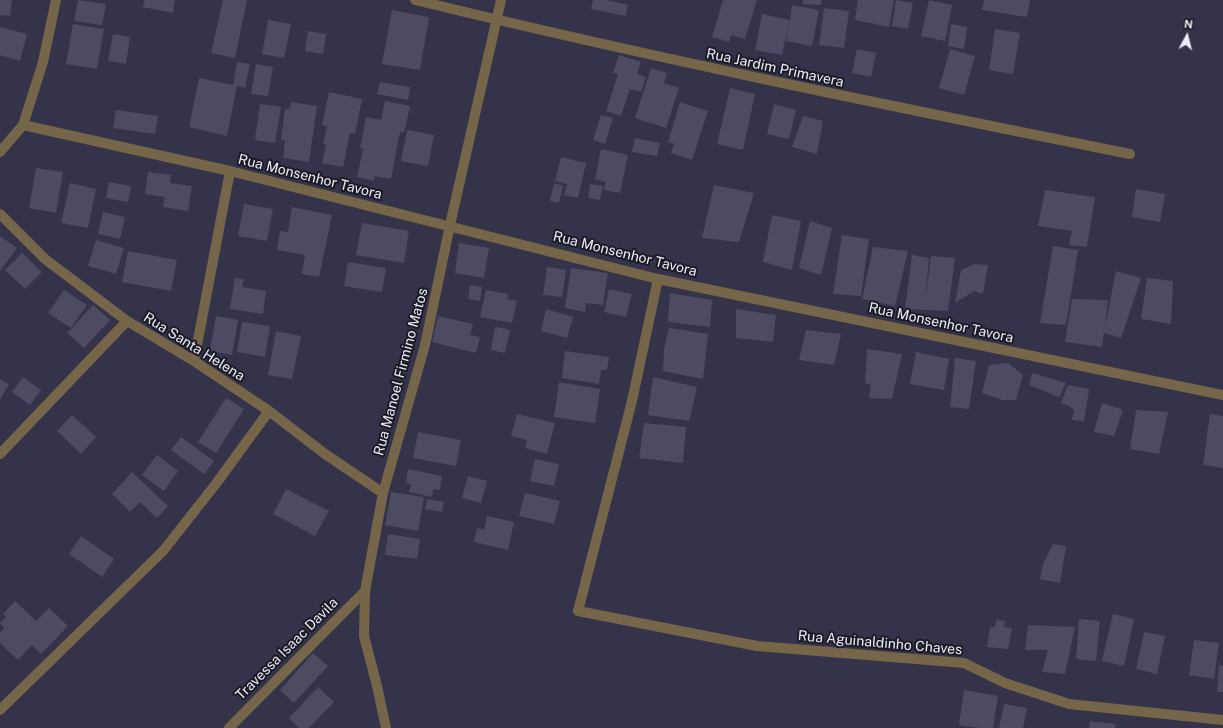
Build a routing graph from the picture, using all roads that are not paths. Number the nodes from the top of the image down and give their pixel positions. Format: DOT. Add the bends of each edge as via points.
graph roads {
  1 [pos="56,0"];
  2 [pos="415,0"];
  3 [pos="501,0"];
  4 [pos="496,20"];
  5 [pos="23,125"];
  6 [pos="0,152"];
  7 [pos="1130,154"];
  8 [pos="230,171"];
  9 [pos="0,214"];
  10 [pos="450,226"];
  11 [pos="658,279"];
  12 [pos="126,321"];
  13 [pos="194,361"];
  14 [pos="1223,395"];
  15 [pos="269,411"];
  16 [pos="0,454"];
  17 [pos="383,493"];
  18 [pos="365,591"];
  19 [pos="0,710"];
  20 [pos="1223,720"];
  21 [pos="229,728"];
  22 [pos="386,728"];
  1 -- 5 [label="street" via="43,62"];
  2 -- 4 [label="street, Rua Jardim Primavera"];
  3 -- 4 [label="street, Rua Manoel Firmino Matos"];
  4 -- 7 [label="street, Rua Jardim Primavera" via="710,69"];
  4 -- 10 [label="street, Rua Manoel Firmino Matos"];
  5 -- 6 [label="street"];
  5 -- 8 [label="street, Rua Monsenhor Tavora"];
  8 -- 10 [label="street, Rua Monsenhor Tavora"];
  8 -- 13 [label="street"];
  9 -- 12 [label="street, Rua Santa Helena" via="46,259"];
  10 -- 11 [label="street, Rua Monsenhor Tavora"];
  10 -- 17 [label="street, Rua Manoel Firmino Matos" via="425,346"];
  11 -- 14 [label="street, Rua Monsenhor Tavora"];
  11 -- 20 [label="street, Rua Aguinaldinho Chaves" via="632,401 578,611 757,646 964,663 1005,683 1069,704"];
  12 -- 13 [label="street, Rua Santa Helena"];
  12 -- 16 [label="street"];
  13 -- 15 [label="street, Rua Santa Helena"];
  15 -- 17 [label="street, Rua Santa Helena"];
  15 -- 19 [label="street" via="163,552"];
  17 -- 18 [label="street, Rua Manoel Firmino Matos"];
  18 -- 21 [label="street, Travessa Isaac Davila"];
  18 -- 22 [label="street, Rua Manoel Firmino Matos" via="364,636"];
}
